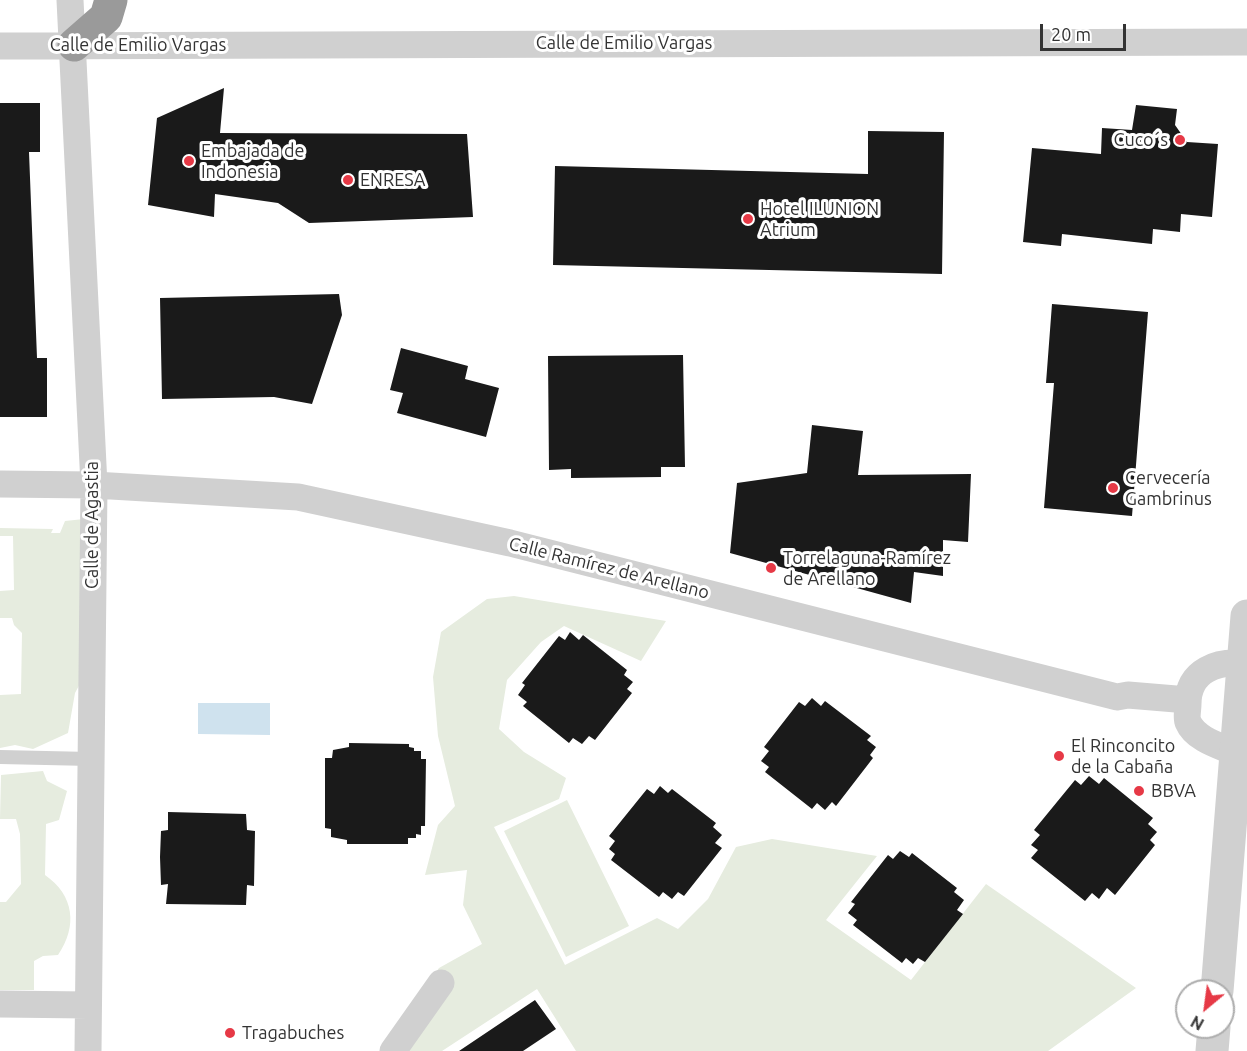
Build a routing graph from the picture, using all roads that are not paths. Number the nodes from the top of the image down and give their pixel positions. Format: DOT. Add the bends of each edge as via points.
graph roads {
  1 [pos="70,0"];
  2 [pos="111,0"];
  3 [pos="1247,42"];
  4 [pos="74,45"];
  5 [pos="0,46"];
  6 [pos="0,484"];
  7 [pos="94,485"];
  8 [pos="1247,616"];
  9 [pos="1244,663"];
  10 [pos="1188,711"];
  11 [pos="1241,750"];
  12 [pos="0,757"];
  13 [pos="91,759"];
  14 [pos="1218,979"];
  15 [pos="441,983"];
  16 [pos="0,1004"];
  17 [pos="88,1005"];
  18 [pos="88,1051"];
  19 [pos="393,1051"];
  1 -- 4 [label="street, Calle de Agastia"];
  2 -- 4 [label="highway" via="106,17"];
  3 -- 4 [label="street, Calle de Emilio Vargas"];
  4 -- 5 [label="street, Calle de Emilio Vargas"];
  4 -- 7 [label="street, Calle de Agastia"];
  6 -- 7 [label="street, Calle Ramírez de Arellano"];
  7 -- 10 [label="street, Calle Ramírez de Arellano" via="298,497 510,543 1117,698 1128,695"];
  7 -- 13 [label="street, Calle de Agastia"];
  8 -- 9 [label="street"];
  9 -- 10 [label="street" via="1205,668 1190,686"];
  9 -- 11 [label="street"];
  10 -- 11 [label="street" via="1196,732"];
  11 -- 14 [label="street"];
  12 -- 13 [label="lane"];
  13 -- 17 [label="street, Calle de Agastia"];
  15 -- 19 [label="street"];
  16 -- 17 [label="street"];
  17 -- 18 [label="street, Calle de Agastia"];
}
